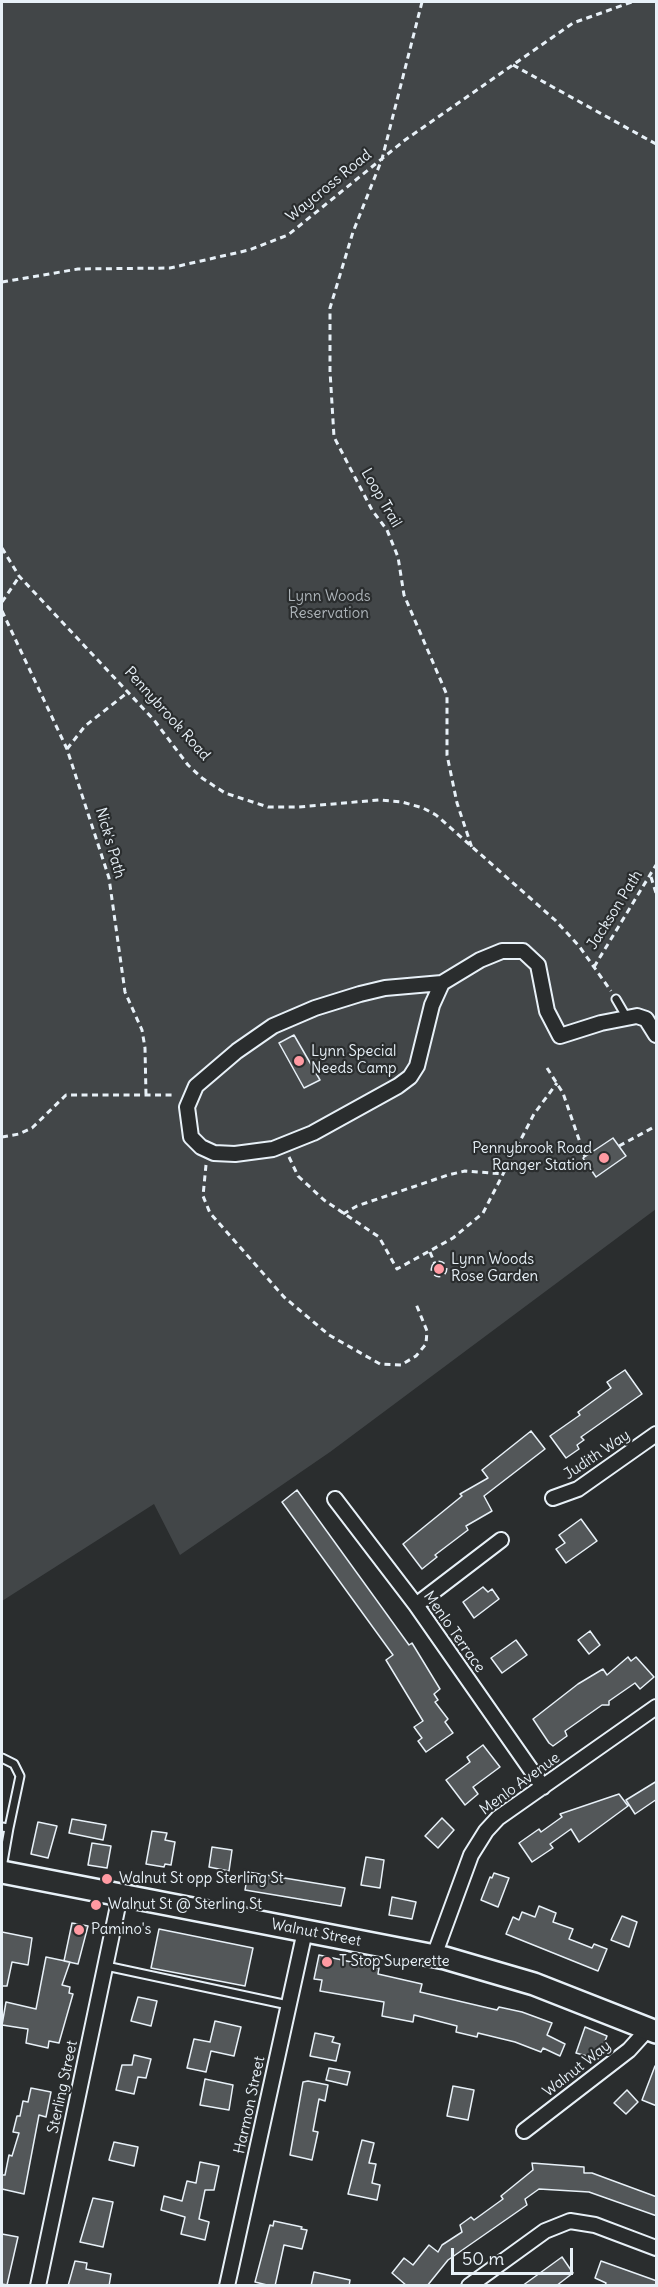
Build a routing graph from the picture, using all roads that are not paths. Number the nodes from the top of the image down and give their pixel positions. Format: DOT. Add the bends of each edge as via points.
graph roads {
  1 [pos="442,983"];
  2 [pos="616,999"];
  3 [pos="627,1018"];
  4 [pos="657,1035"];
  5 [pos="657,1434"];
  6 [pos="553,1498"];
  7 [pos="335,1499"];
  8 [pos="501,1540"];
  9 [pos="416,1605"];
  10 [pos="657,1707"];
  11 [pos="2,1758"];
  12 [pos="543,1786"];
  13 [pos="5,1828"];
  14 [pos="2,1872"];
  15 [pos="120,1896"];
  16 [pos="305,1931"];
  17 [pos="434,1956"];
  18 [pos="106,1966"];
  19 [pos="288,2005"];
  20 [pos="652,2031"];
  21 [pos="524,2131"];
  22 [pos="657,2248"];
  23 [pos="38,2286"];
  24 [pos="227,2286"];
  25 [pos="469,2286"];
  1 -- 1 [label="street" via="386,988 338,1000 266,1031 205,1078 189,1098 191,1137 209,1151 245,1154 284,1145 313,1133 406,1080 420,1058 432,1005"];
  1 -- 3 [label="street" via="489,956 519,950 538,965 547,1011 560,1036"];
  2 -- 3 [label="lane"];
  3 -- 4 [label="street" via="642,1017"];
  5 -- 6 [label="street, Judith Way" via="578,1489"];
  7 -- 9 [label="street, Menlo Terrace"];
  8 -- 9 [label="street"];
  9 -- 12 [label="street, Menlo Terrace"];
  10 -- 12 [label="street, Menlo Avenue"];
  11 -- 13 [label="lane" via="14,1764 20,1776"];
  12 -- 17 [label="street, Menlo Avenue" via="498,1818 481,1837"];
  13 -- 14 [label="lane"];
  14 -- 15 [label="main road, Walnut Street"];
  15 -- 16 [label="main road, Walnut Street"];
  15 -- 18 [label="street, Sterling Street"];
  16 -- 17 [label="main road, Walnut Street"];
  16 -- 19 [label="street, Harmon Street"];
  17 -- 20 [label="main road, Walnut Street" via="534,1984"];
  18 -- 19 [label="lane"];
  18 -- 23 [label="street, Sterling Street"];
  19 -- 24 [label="street, Harmon Street"];
  20 -- 21 [label="street, Walnut Way"];
  22 -- 25 [label="street" via="589,2223 570,2221 545,2231"];
}
